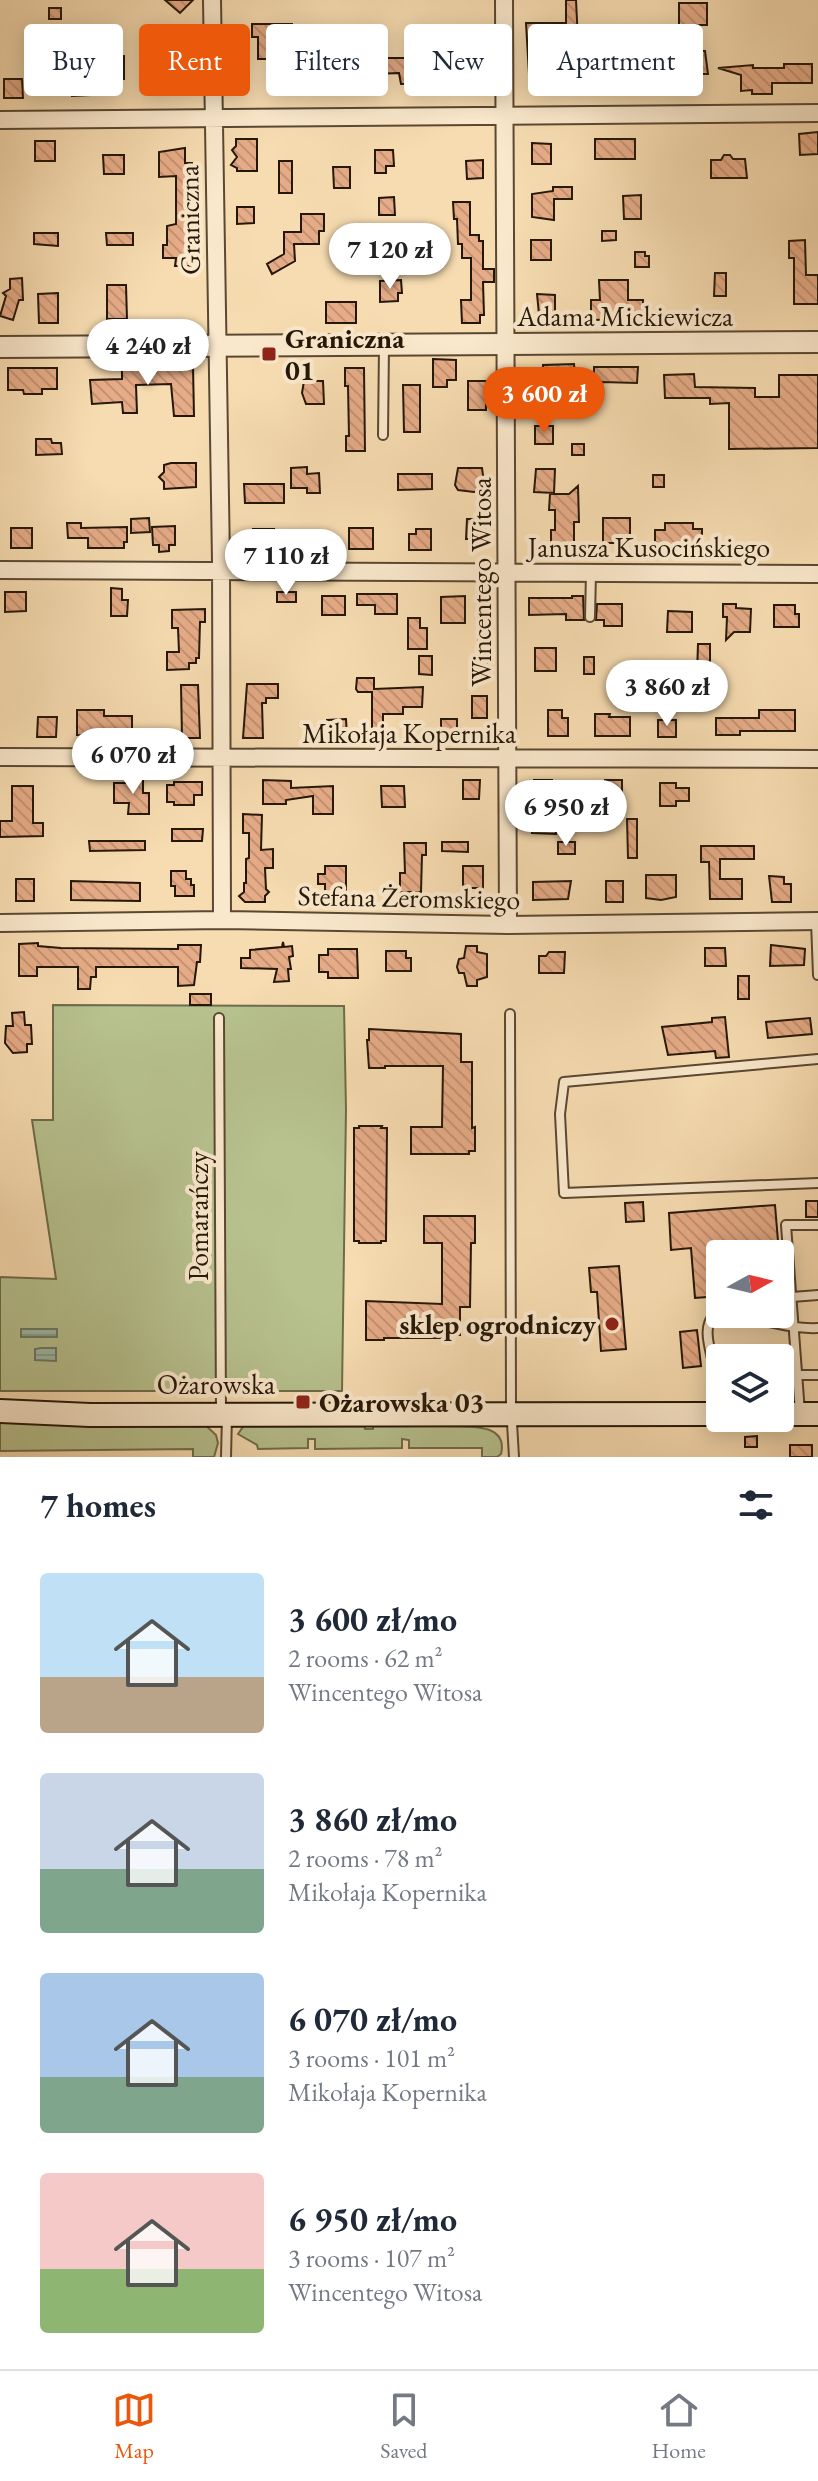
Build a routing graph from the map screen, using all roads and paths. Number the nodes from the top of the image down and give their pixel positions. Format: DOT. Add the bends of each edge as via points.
graph roads {
  1 [pos="212,0"];
  2 [pos="504,0"];
  3 [pos="818,113"];
  4 [pos="504,117"];
  5 [pos="0,120"];
  6 [pos="212,120"];
  7 [pos="818,342"];
  8 [pos="507,344"];
  9 [pos="384,345"];
  10 [pos="218,346"];
  11 [pos="0,347"];
  12 [pos="383,435"];
  13 [pos="0,570"];
  14 [pos="221,572"];
  15 [pos="506,573"];
  16 [pos="591,573"];
  17 [pos="818,574"];
  18 [pos="590,617"];
  19 [pos="0,757"];
  20 [pos="220,758"];
  21 [pos="818,759"];
  22 [pos="507,760"];
  23 [pos="222,920"];
  24 [pos="817,921"];
  25 [pos="0,923"];
  26 [pos="508,925"];
  27 [pos="818,975"];
  28 [pos="510,1014"];
  29 [pos="219,1018"];
  30 [pos="818,1059"];
  31 [pos="818,1183"];
  32 [pos="818,1225"];
  33 [pos="787,1240"];
  34 [pos="818,1295"];
  35 [pos="794,1297"];
  36 [pos="794,1328"];
  37 [pos="818,1328"];
  38 [pos="797,1375"];
  39 [pos="818,1375"];
  40 [pos="0,1411"];
  41 [pos="224,1414"];
  42 [pos="512,1414"];
  43 [pos="706,1414"];
  44 [pos="799,1414"];
  45 [pos="226,1457"];
  46 [pos="514,1457"];
  1 -- 6 [label="street, Graniczna"];
  2 -- 4 [label="street, Wincentego Witosa"];
  3 -- 4 [label="street"];
  4 -- 6 [label="street"];
  4 -- 8 [label="street, Wincentego Witosa"];
  5 -- 6 [label="street"];
  6 -- 10 [label="street, Graniczna"];
  7 -- 8 [label="street, Adama Mickiewicza"];
  8 -- 9 [label="street, Adama Mickiewicza"];
  8 -- 15 [label="street, Wincentego Witosa"];
  9 -- 10 [label="street, Adama Mickiewicza"];
  9 -- 12 [label="lane"];
  10 -- 11 [label="street, Adama Mickiewicza"];
  10 -- 14 [label="street, Graniczna"];
  13 -- 14 [label="street, Janusza Kusocińskiego"];
  14 -- 15 [label="street, Janusza Kusocińskiego"];
  14 -- 20 [label="street, Graniczna"];
  15 -- 16 [label="street, Janusza Kusocińskiego"];
  15 -- 22 [label="street, Wincentego Witosa"];
  16 -- 17 [label="street, Janusza Kusocińskiego"];
  16 -- 18 [label="lane"];
  19 -- 20 [label="street, Mikołaja Kopernika"];
  20 -- 22 [label="street, Mikołaja Kopernika"];
  20 -- 23 [label="street, Graniczna"];
  21 -- 22 [label="street, Mikołaja Kopernika"];
  22 -- 26 [label="street, Wincentego Witosa"];
  23 -- 25 [label="street, Stefana Żeromskiego"];
  23 -- 26 [label="street, Stefana Żeromskiego"];
  24 -- 26 [label="street, Stefana Żeromskiego"];
  24 -- 27 [label="lane"];
  28 -- 42 [label="lane"];
  29 -- 41 [label="lane, Pomarańczy"];
  30 -- 31 [label="lane" via="564,1082 560,1114 564,1193"];
  32 -- 33 [label="lane" via="786,1225"];
  34 -- 35 [label="lane"];
  36 -- 37 [label="lane"];
  36 -- 38 [label="lane"];
  38 -- 39 [label="lane"];
  38 -- 44 [label="lane"];
  40 -- 41 [label="main road, Ożarowska"];
  41 -- 42 [label="main road, Ożarowska"];
  41 -- 45 [label="lane, Pomarańczy"];
  42 -- 43 [label="main road, Ożarowska"];
  42 -- 46 [label="lane"];
}
